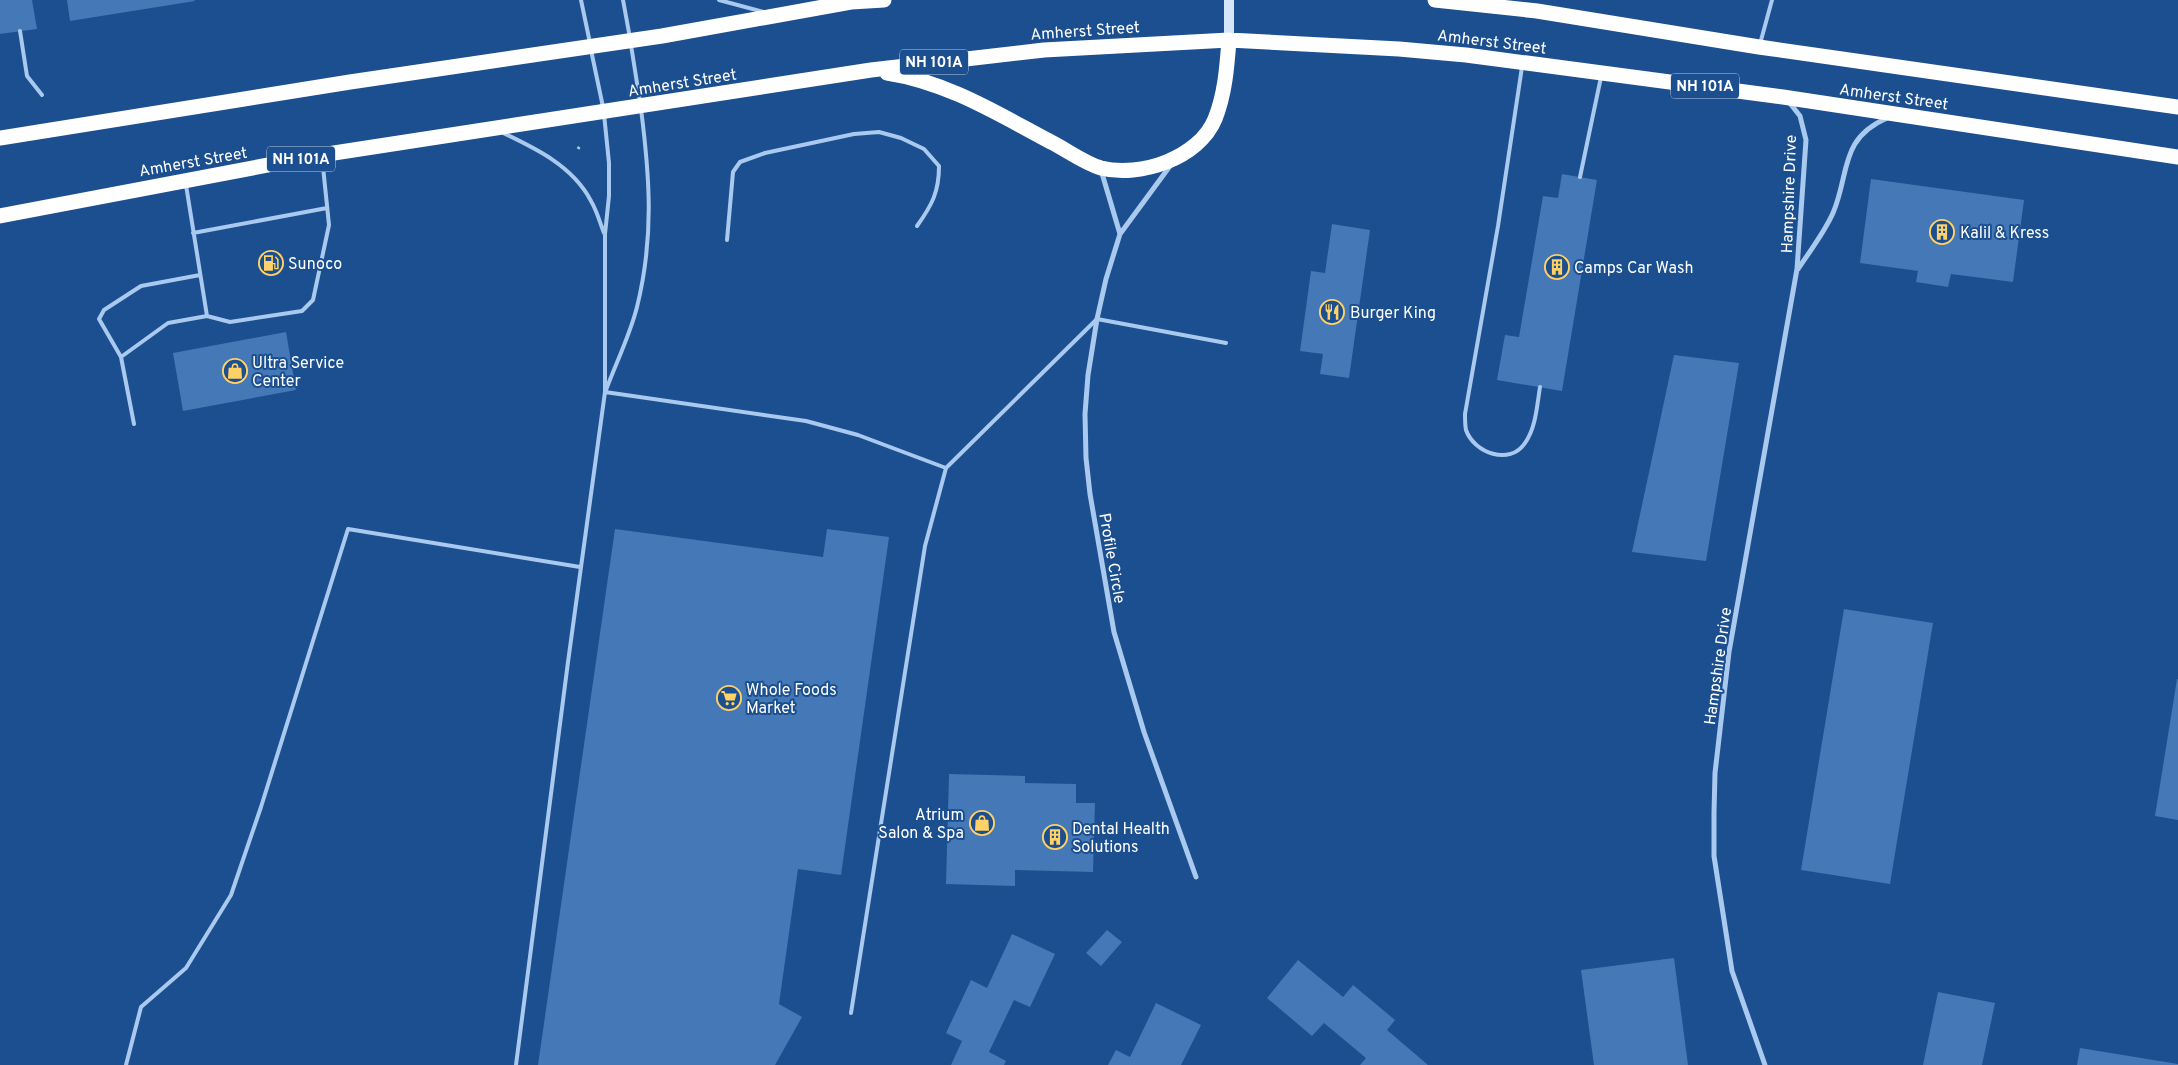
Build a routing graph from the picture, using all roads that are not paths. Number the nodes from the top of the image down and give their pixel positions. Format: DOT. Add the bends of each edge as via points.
graph roads {
  1 [pos="580,0"];
  2 [pos="623,0"];
  3 [pos="719,0"];
  4 [pos="884,0"];
  5 [pos="1229,0"];
  6 [pos="1435,0"];
  7 [pos="1772,0"];
  8 [pos="773,15"];
  9 [pos="20,31"];
  10 [pos="630,40"];
  11 [pos="1229,40"];
  12 [pos="590,46"];
  13 [pos="1759,47"];
  14 [pos="1523,62"];
  15 [pos="871,70"];
  16 [pos="1602,72"];
  17 [pos="42,95"];
  18 [pos="1783,97"];
  19 [pos="640,106"];
  20 [pos="2178,107"];
  21 [pos="604,112"];
  22 [pos="1895,114"];
  23 [pos="492,128"];
  24 [pos="0,138"];
  25 [pos="321,155"];
  26 [pos="2178,157"];
  27 [pos="1174,159"];
  28 [pos="1100,167"];
  29 [pos="1580,177"];
  30 [pos="186,179"];
  31 [pos="327,208"];
  32 [pos="0,216"];
  33 [pos="917,226"];
  34 [pos="193,233"];
  35 [pos="605,234"];
  36 [pos="1120,234"];
  37 [pos="727,240"];
  38 [pos="1797,269"];
  39 [pos="200,275"];
  40 [pos="207,316"];
  41 [pos="1097,318"];
  42 [pos="1226,343"];
  43 [pos="121,357"];
  44 [pos="1540,387"];
  45 [pos="605,392"];
  46 [pos="134,424"];
  47 [pos="946,468"];
  48 [pos="580,567"];
  49 [pos="1196,877"];
  50 [pos="851,1013"];
  51 [pos="126,1065"];
  52 [pos="516,1065"];
  53 [pos="1765,1065"];
  1 -- 12 [label="lane"];
  2 -- 10 [label="lane"];
  3 -- 8 [label="lane"];
  4 -- 8 [label="highway"];
  5 -- 11 [label="street"];
  6 -- 13 [label="highway, Amherst Street" via="1537,11"];
  7 -- 13 [label="lane"];
  8 -- 10 [label="highway"];
  9 -- 17 [label="lane" via="27,76"];
  10 -- 12 [label="highway"];
  10 -- 19 [label="lane"];
  11 -- 14 [label="highway, Amherst Street / NH 101A" via="1399,49"];
  11 -- 15 [label="highway, Amherst Street / NH 101A" via="1044,50"];
  11 -- 27 [label="highway" via="1222,100 1214,121 1194,144"];
  12 -- 21 [label="lane"];
  12 -- 24 [label="highway"];
  13 -- 20 [label="highway, Amherst Street"];
  14 -- 16 [label="highway, Amherst Street / NH 101A"];
  14 -- 44 [label="lane" via="1464,414 1466,430 1476,446 1502,455 1516,452 1525,444 1531,432"];
  15 -- 19 [label="highway, Amherst Street / NH 101A"];
  15 -- 28 [label="highway" via="913,77 948,88"];
  16 -- 18 [label="highway, Amherst Street / NH 101A"];
  16 -- 29 [label="lane"];
  18 -- 22 [label="highway, Amherst Street / NH 101A"];
  18 -- 38 [label="street, Hampshire Drive" via="1800,116 1806,140"];
  19 -- 21 [label="highway, Amherst Street / NH 101A"];
  19 -- 45 [label="lane" via="650,207 646,256 636,309"];
  21 -- 23 [label="highway, Amherst Street / NH 101A"];
  21 -- 35 [label="lane" via="609,163"];
  22 -- 26 [label="highway, Amherst Street / NH 101A"];
  22 -- 38 [label="street, Hampshire Drive" via="1870,126 1854,145 1832,214"];
  23 -- 25 [label="highway, Amherst Street / NH 101A"];
  23 -- 35 [label="lane" via="550,156 591,200"];
  25 -- 30 [label="highway, Amherst Street / NH 101A"];
  25 -- 31 [label="lane"];
  27 -- 28 [label="highway" via="1133,171"];
  27 -- 36 [label="street, Profile Circle"];
  28 -- 36 [label="street"];
  30 -- 32 [label="highway, Amherst Street / NH 101A"];
  30 -- 34 [label="lane"];
  31 -- 34 [label="lane"];
  31 -- 40 [label="lane" via="329,225 313,300 302,311 230,322"];
  33 -- 37 [label="lane" via="931,206 939,185 939,166 924,148 880,132 792,147 740,162 733,172"];
  34 -- 39 [label="lane"];
  35 -- 45 [label="lane"];
  36 -- 41 [label="street, Profile Circle"];
  38 -- 53 [label="street, Hampshire Drive" via="1729,652 1715,773 1714,856 1732,971"];
  39 -- 40 [label="lane"];
  39 -- 43 [label="lane" via="142,286 104,310 98,319"];
  40 -- 43 [label="lane" via="168,323"];
  41 -- 42 [label="lane"];
  41 -- 47 [label="lane"];
  41 -- 49 [label="street, Profile Circle" via="1085,414 1086,458 1105,585 1114,632 1133,697"];
  43 -- 46 [label="lane"];
  45 -- 47 [label="lane" via="806,421"];
  45 -- 48 [label="lane"];
  47 -- 50 [label="lane" via="925,546"];
  48 -- 51 [label="lane" via="348,529 232,895 186,968 141,1007"];
  48 -- 52 [label="lane"];
}
